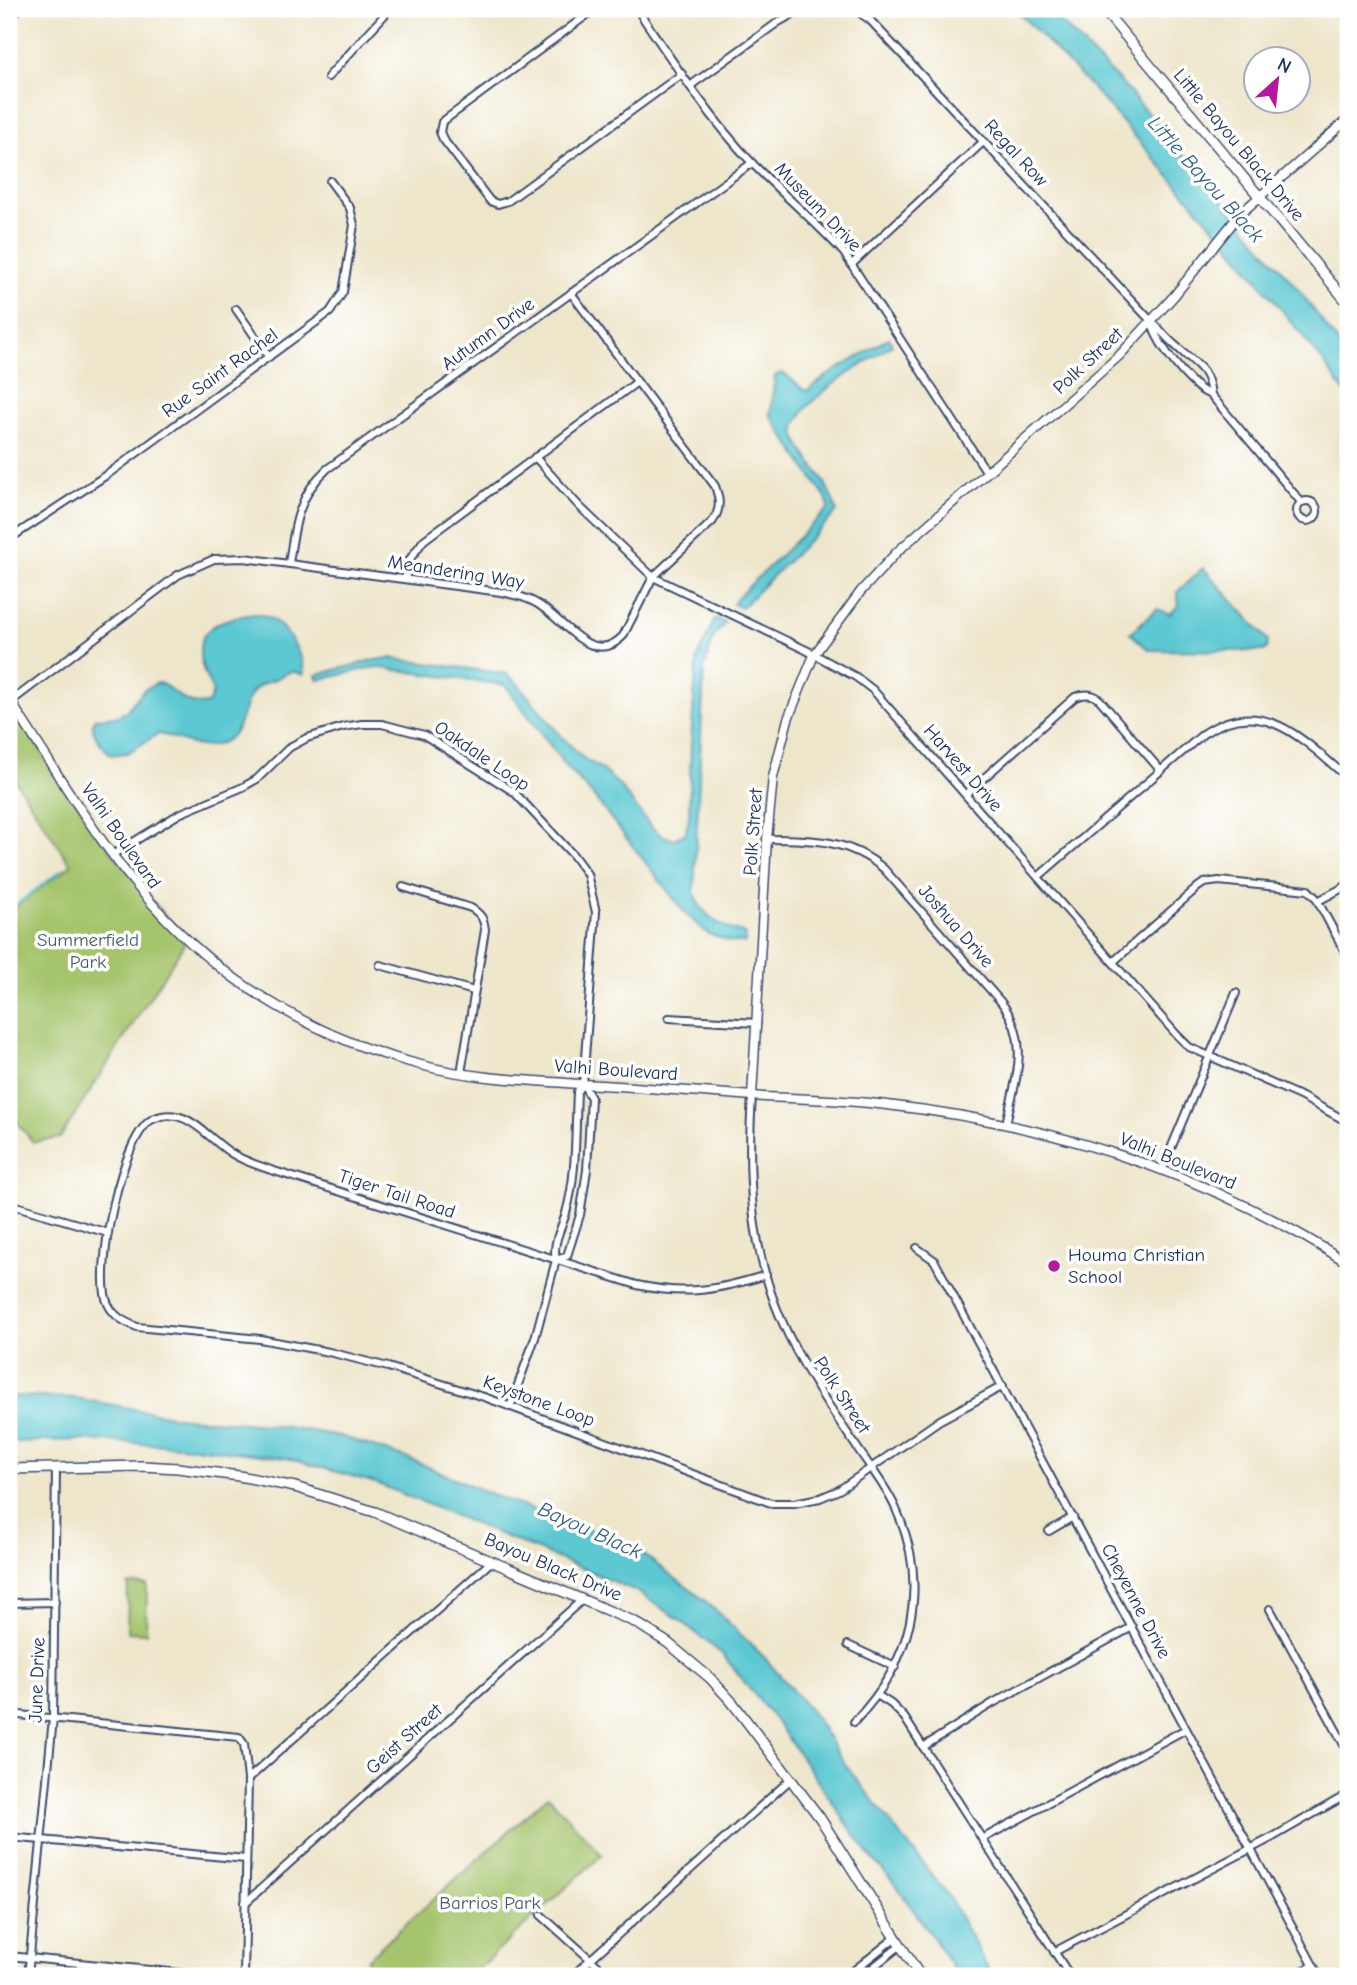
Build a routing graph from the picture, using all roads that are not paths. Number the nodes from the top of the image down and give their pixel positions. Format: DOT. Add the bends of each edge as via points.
graph roads {
  1 [pos="19,9"];
  2 [pos="390,9"];
  3 [pos="595,9"];
  4 [pos="637,9"];
  5 [pos="802,9"];
  6 [pos="854,9"];
  7 [pos="1103,9"];
  8 [pos="9,16"];
  9 [pos="682,74"];
  10 [pos="327,77"];
  11 [pos="690,86"];
  12 [pos="1348,119"];
  13 [pos="984,142"];
  14 [pos="752,163"];
  15 [pos="330,181"];
  16 [pos="1258,197"];
  17 [pos="852,264"];
  18 [pos="571,293"];
  19 [pos="1348,303"];
  20 [pos="236,309"];
  21 [pos="1152,322"];
  22 [pos="270,357"];
  23 [pos="1199,365"];
  24 [pos="1186,376"];
  25 [pos="637,382"];
  26 [pos="1211,395"];
  27 [pos="535,457"];
  28 [pos="986,471"];
  29 [pos="1301,502"];
  30 [pos="9,538"];
  31 [pos="289,564"];
  32 [pos="653,577"];
  33 [pos="405,579"];
  34 [pos="814,654"];
  35 [pos="9,701"];
  36 [pos="1161,771"];
  37 [pos="1348,778"];
  38 [pos="965,794"];
  39 [pos="767,839"];
  40 [pos="112,855"];
  41 [pos="1038,877"];
  42 [pos="1348,885"];
  43 [pos="403,887"];
  44 [pos="1318,901"];
  45 [pos="1348,957"];
  46 [pos="1113,962"];
  47 [pos="380,965"];
  48 [pos="474,991"];
  49 [pos="1236,993"];
  50 [pos="669,1017"];
  51 [pos="757,1023"];
  52 [pos="1210,1057"];
  53 [pos="461,1073"];
  54 [pos="583,1084"];
  55 [pos="9,1087"];
  56 [pos="9,1092"];
  57 [pos="752,1096"];
  58 [pos="1348,1122"];
  59 [pos="1006,1124"];
  60 [pos="1161,1170"];
  61 [pos="572,1177"];
  62 [pos="586,1179"];
  63 [pos="9,1204"];
  64 [pos="107,1233"];
  65 [pos="917,1248"];
  66 [pos="556,1260"];
  67 [pos="1348,1263"];
  68 [pos="766,1276"];
  69 [pos="1003,1386"];
  70 [pos="510,1407"];
  71 [pos="56,1467"];
  72 [pos="871,1468"];
  73 [pos="9,1469"];
  74 [pos="1073,1517"];
  75 [pos="1049,1531"];
  76 [pos="493,1560"];
  77 [pos="583,1599"];
  78 [pos="55,1602"];
  79 [pos="9,1603"];
  80 [pos="1270,1609"];
  81 [pos="1132,1626"];
  82 [pos="848,1645"];
  83 [pos="895,1667"];
  84 [pos="877,1695"];
  85 [pos="9,1714"];
  86 [pos="53,1718"];
  87 [pos="854,1722"];
  88 [pos="1186,1729"];
  89 [pos="923,1747"];
  90 [pos="1348,1752"];
  91 [pos="248,1779"];
  92 [pos="790,1779"];
  93 [pos="1348,1794"];
  94 [pos="9,1837"];
  95 [pos="982,1839"];
  96 [pos="41,1840"];
  97 [pos="1250,1849"];
  98 [pos="246,1859"];
  99 [pos="245,1903"];
  100 [pos="541,1915"];
  101 [pos="898,1941"];
  102 [pos="1054,1952"];
  103 [pos="9,1956"];
  104 [pos="30,1958"];
  105 [pos="591,1960"];
  106 [pos="1313,1966"];
  107 [pos="28,1976"];
  108 [pos="210,1976"];
  109 [pos="244,1976"];
  110 [pos="572,1976"];
  111 [pos="609,1976"];
  112 [pos="847,1976"];
  113 [pos="862,1976"];
  114 [pos="920,1976"];
  115 [pos="1069,1976"];
  116 [pos="1292,1976"];
  117 [pos="1319,1976"];
  1 -- 8 [label="street"];
  2 -- 10 [label="street"];
  3 -- 9 [label="street" via="442,122 443,139 489,201 503,203"];
  4 -- 9 [label="street, Museum Drive"];
  5 -- 11 [label="street"];
  6 -- 13 [label="street, Regal Row" via="870,20"];
  7 -- 16 [label="main road, Little Bayou Black Drive"];
  9 -- 11 [label="street, Museum Drive"];
  11 -- 14 [label="street, Museum Drive"];
  12 -- 16 [label="street, Polk Street"];
  13 -- 17 [label="street"];
  13 -- 21 [label="street, Regal Row"];
  14 -- 17 [label="street, Museum Drive" via="826,232"];
  14 -- 18 [label="street, Autumn Drive"];
  15 -- 22 [label="street, Rue Saint Rachel" via="350,208 354,225 343,292 330,312"];
  16 -- 19 [label="main road, Little Bayou Black Drive"];
  16 -- 21 [label="street, Polk Street"];
  17 -- 28 [label="street, Museum Drive"];
  18 -- 25 [label="street, Meandering Way"];
  18 -- 31 [label="street, Autumn Drive" via="318,477 296,517"];
  20 -- 22 [label="street"];
  21 -- 23 [label="street"];
  21 -- 24 [label="street" via="1156,337"];
  21 -- 28 [label="street, Polk Street"];
  22 -- 30 [label="street, Rue Saint Rachel" via="108,474"];
  23 -- 24 [label="street"];
  23 -- 26 [label="street" via="1206,373"];
  24 -- 26 [label="street"];
  25 -- 27 [label="street"];
  25 -- 32 [label="street, Meandering Way" via="715,486 719,499 713,522"];
  26 -- 29 [label="street"];
  27 -- 32 [label="street, Harvest Drive"];
  27 -- 33 [label="street" via="424,540 410,559"];
  28 -- 34 [label="street, Polk Street" via="888,561"];
  31 -- 33 [label="street, Meandering Way"];
  31 -- 35 [label="street, Meandering Way" via="231,558 190,568"];
  32 -- 33 [label="street, Meandering Way" via="623,636 603,648 581,641 533,601"];
  32 -- 34 [label="street, Harvest Drive"];
  34 -- 38 [label="street, Harvest Drive" via="873,690"];
  34 -- 39 [label="street, Polk Street" via="780,746"];
  35 -- 40 [label="street, Valhi Boulevard"];
  36 -- 37 [label="street" via="1211,729 1254,718 1289,729"];
  36 -- 38 [label="street" via="1100,700 1081,694"];
  36 -- 41 [label="street"];
  38 -- 41 [label="street, Harvest Drive"];
  39 -- 51 [label="street, Polk Street"];
  39 -- 59 [label="street, Joshua Drive" via="832,843 870,856 1001,1002 1020,1044"];
  40 -- 53 [label="street, Valhi Boulevard" via="153,907 187,940 279,1008 373,1051"];
  40 -- 54 [label="street, Oakdale Loop" via="178,814 257,779 290,747 307,738 343,727 382,723 424,735 514,792 587,874 596,912"];
  41 -- 46 [label="street, Harvest Drive"];
  42 -- 44 [label="street"];
  43 -- 48 [label="street" via="471,908 484,920"];
  44 -- 45 [label="street"];
  44 -- 46 [label="street" via="1303,888 1204,883"];
  46 -- 52 [label="street, Harvest Drive" via="1182,1041"];
  47 -- 48 [label="street"];
  48 -- 53 [label="street"];
  49 -- 52 [label="street"];
  50 -- 51 [label="street"];
  51 -- 57 [label="street, Polk Street"];
  52 -- 58 [label="street, Harvest Drive"];
  52 -- 60 [label="street"];
  53 -- 54 [label="street, Valhi Boulevard"];
  54 -- 57 [label="street, Valhi Boulevard"];
  54 -- 61 [label="street" via="577,1092"];
  54 -- 62 [label="street" via="591,1098"];
  55 -- 56 [label="street"];
  57 -- 59 [label="street, Valhi Boulevard" via="884,1105"];
  57 -- 68 [label="street, Polk Street" via="751,1198"];
  59 -- 60 [label="street, Valhi Boulevard" via="1108,1150"];
  60 -- 67 [label="street, Valhi Boulevard" via="1254,1209"];
  61 -- 62 [label="street"];
  61 -- 66 [label="street" via="553,1248"];
  62 -- 66 [label="street" via="567,1256"];
  63 -- 64 [label="street"];
  64 -- 66 [label="street, Tiger Tail Road" via="135,1138 152,1119 175,1115 188,1119 253,1164"];
  64 -- 70 [label="street, Keystone Loop" via="105,1293 108,1305 125,1322 329,1352"];
  65 -- 69 [label="street, Cheyenne Drive" via="934,1260"];
  66 -- 68 [label="street, Tiger Tail Road" via="664,1291 714,1290"];
  66 -- 70 [label="street"];
  68 -- 72 [label="street, Polk Street" via="798,1355"];
  69 -- 72 [label="street, Keystone Loop" via="940,1420"];
  69 -- 74 [label="street, Cheyenne Drive"];
  70 -- 72 [label="street, Keystone Loop" via="771,1503 820,1499"];
  71 -- 73 [label="main road, Bayou Black Drive"];
  71 -- 76 [label="main road, Bayou Black Drive" via="178,1468 295,1487 375,1512"];
  71 -- 78 [label="street, June Drive"];
  72 -- 83 [label="street, Polk Street" via="896,1508 913,1561 911,1621"];
  74 -- 75 [label="street"];
  74 -- 81 [label="street, Cheyenne Drive"];
  76 -- 77 [label="main road, Bayou Black Drive"];
  76 -- 91 [label="street"];
  77 -- 92 [label="main road, Bayou Black Drive" via="635,1622 710,1678"];
  77 -- 99 [label="street, Geist Street"];
  78 -- 79 [label="street"];
  78 -- 86 [label="street, June Drive"];
  80 -- 90 [label="street"];
  81 -- 88 [label="street, Cheyenne Drive"];
  81 -- 89 [label="street"];
  82 -- 83 [label="street"];
  83 -- 84 [label="street, Polk Street"];
  84 -- 87 [label="street, Polk Street"];
  84 -- 89 [label="street" via="898,1710"];
  85 -- 86 [label="street"];
  86 -- 91 [label="street" via="239,1737"];
  86 -- 96 [label="street, June Drive"];
  88 -- 95 [label="street"];
  88 -- 97 [label="street, Cheyenne Drive"];
  89 -- 95 [label="street"];
  91 -- 98 [label="street"];
  92 -- 101 [label="main road, Bayou Black Drive"];
  92 -- 105 [label="street"];
  93 -- 97 [label="street"];
  94 -- 96 [label="street"];
  95 -- 102 [label="street"];
  96 -- 98 [label="street"];
  96 -- 104 [label="street, June Drive"];
  97 -- 102 [label="street"];
  97 -- 106 [label="street, Cheyenne Drive"];
  98 -- 99 [label="street"];
  99 -- 109 [label="street"];
  100 -- 105 [label="street"];
  101 -- 112 [label="street"];
  101 -- 113 [label="street"];
  101 -- 114 [label="main road, Bayou Black Drive"];
  102 -- 115 [label="street"];
  103 -- 104 [label="street"];
  104 -- 107 [label="street, June Drive"];
  104 -- 108 [label="street"];
  105 -- 110 [label="street"];
  105 -- 111 [label="street"];
  106 -- 116 [label="street"];
  106 -- 117 [label="street, Cheyenne Drive"];
}
